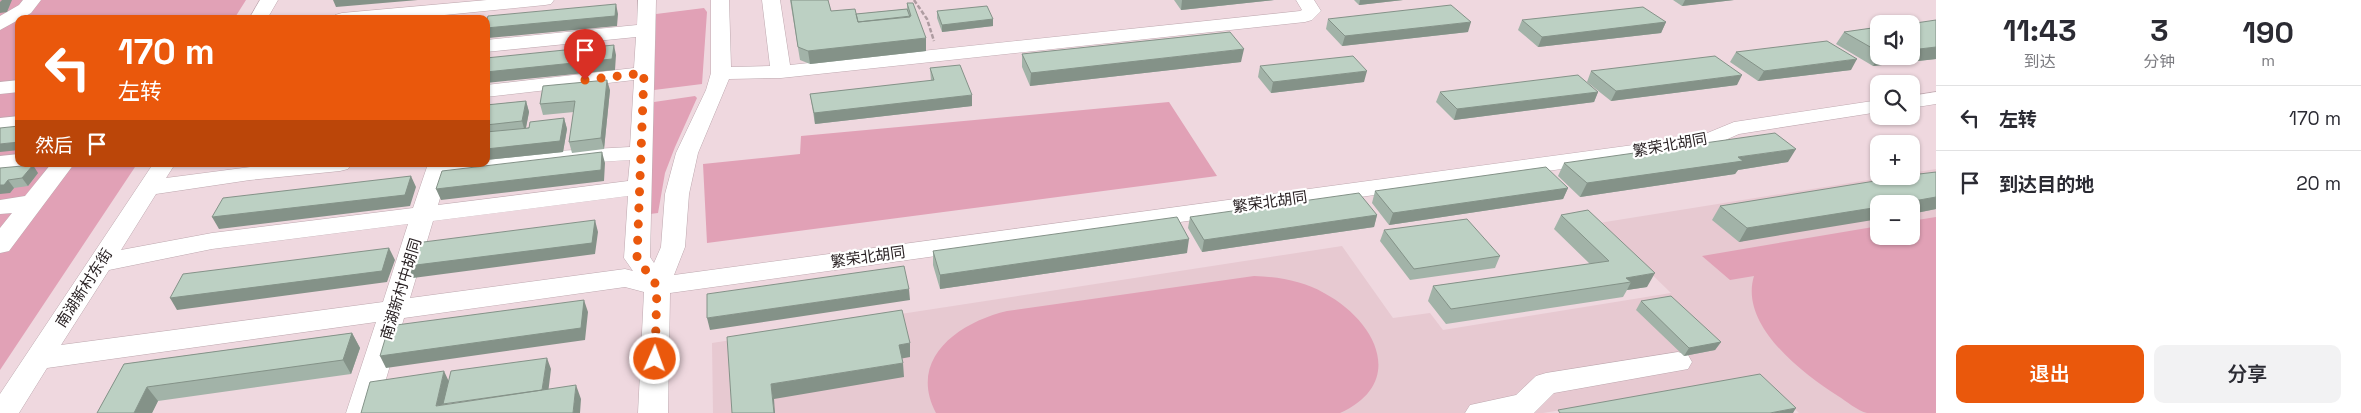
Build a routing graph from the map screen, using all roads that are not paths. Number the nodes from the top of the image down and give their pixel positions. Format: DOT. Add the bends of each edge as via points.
graph roads {
  1 [pos="32,0"];
  2 [pos="269,0"];
  3 [pos="545,0"];
  4 [pos="647,0"];
  5 [pos="720,0"];
  6 [pos="771,0"];
  7 [pos="1305,0"];
  8 [pos="449,5"];
  9 [pos="485,12"];
  10 [pos="260,15"];
  11 [pos="373,15"];
  12 [pos="0,24"];
  13 [pos="646,30"];
  14 [pos="490,46"];
  15 [pos="781,72"];
  16 [pos="644,73"];
  17 [pos="721,73"];
  18 [pos="15,86"];
  19 [pos="0,88"];
  20 [pos="490,91"];
  21 [pos="1936,98"];
  22 [pos="1920,101"];
  23 [pos="1870,107"];
  24 [pos="15,122"];
  25 [pos="0,124"];
  26 [pos="641,153"];
  27 [pos="15,161"];
  28 [pos="0,163"];
  29 [pos="490,163"];
  30 [pos="61,167"];
  31 [pos="162,167"];
  32 [pos="310,167"];
  33 [pos="438,167"];
  34 [pos="148,188"];
  35 [pos="640,188"];
  36 [pos="32,203"];
  37 [pos="0,207"];
  38 [pos="424,214"];
  39 [pos="0,245"];
  40 [pos="100,263"];
  41 [pos="657,286"];
  42 [pos="395,310"];
  43 [pos="38,359"];
  44 [pos="1678,362"];
  45 [pos="3,413"];
  46 [pos="361,413"];
  47 [pos="653,413"];
  48 [pos="1480,413"];
  1 -- 12 [label="street" via="25,9"];
  2 -- 10 [label="street"];
  3 -- 9 [label="street"];
  4 -- 13 [label="street"];
  5 -- 17 [label="street"];
  6 -- 15 [label="street"];
  7 -- 15 [label="street" via="1312,11 1304,16"];
  8 -- 9 [label="street"];
  8 -- 11 [label="street"];
  13 -- 14 [label="street"];
  13 -- 16 [label="street"];
  15 -- 17 [label="street"];
  16 -- 20 [label="street"];
  16 -- 26 [label="street"];
  17 -- 41 [label="street" via="687,153 677,194 673,247"];
  18 -- 19 [label="street"];
  21 -- 22 [label="street"];
  23 -- 41 [label="street, 繁荣北胡同" via="1734,128 1705,142"];
  24 -- 25 [label="street"];
  26 -- 29 [label="street"];
  26 -- 35 [label="street"];
  27 -- 28 [label="street"];
  30 -- 36 [label="street"];
  31 -- 34 [label="street, 南湖新村东街"];
  32 -- 34 [label="street"];
  33 -- 38 [label="street, 南湖新村中胡同"];
  34 -- 40 [label="street, 南湖新村东街"];
  35 -- 38 [label="street"];
  35 -- 41 [label="street" via="637,258"];
  36 -- 37 [label="street"];
  36 -- 39 [label="street"];
  38 -- 40 [label="street" via="212,241"];
  38 -- 42 [label="street, 南湖新村中胡同"];
  40 -- 43 [label="street, 南湖新村东街"];
  41 -- 42 [label="street" via="625,278"];
  41 -- 47 [label="street"];
  42 -- 43 [label="street"];
  42 -- 46 [label="street, 南湖新村中胡同"];
  43 -- 45 [label="street, 南湖新村东街"];
  44 -- 48 [label="street" via="1546,384 1524,405"];
}
